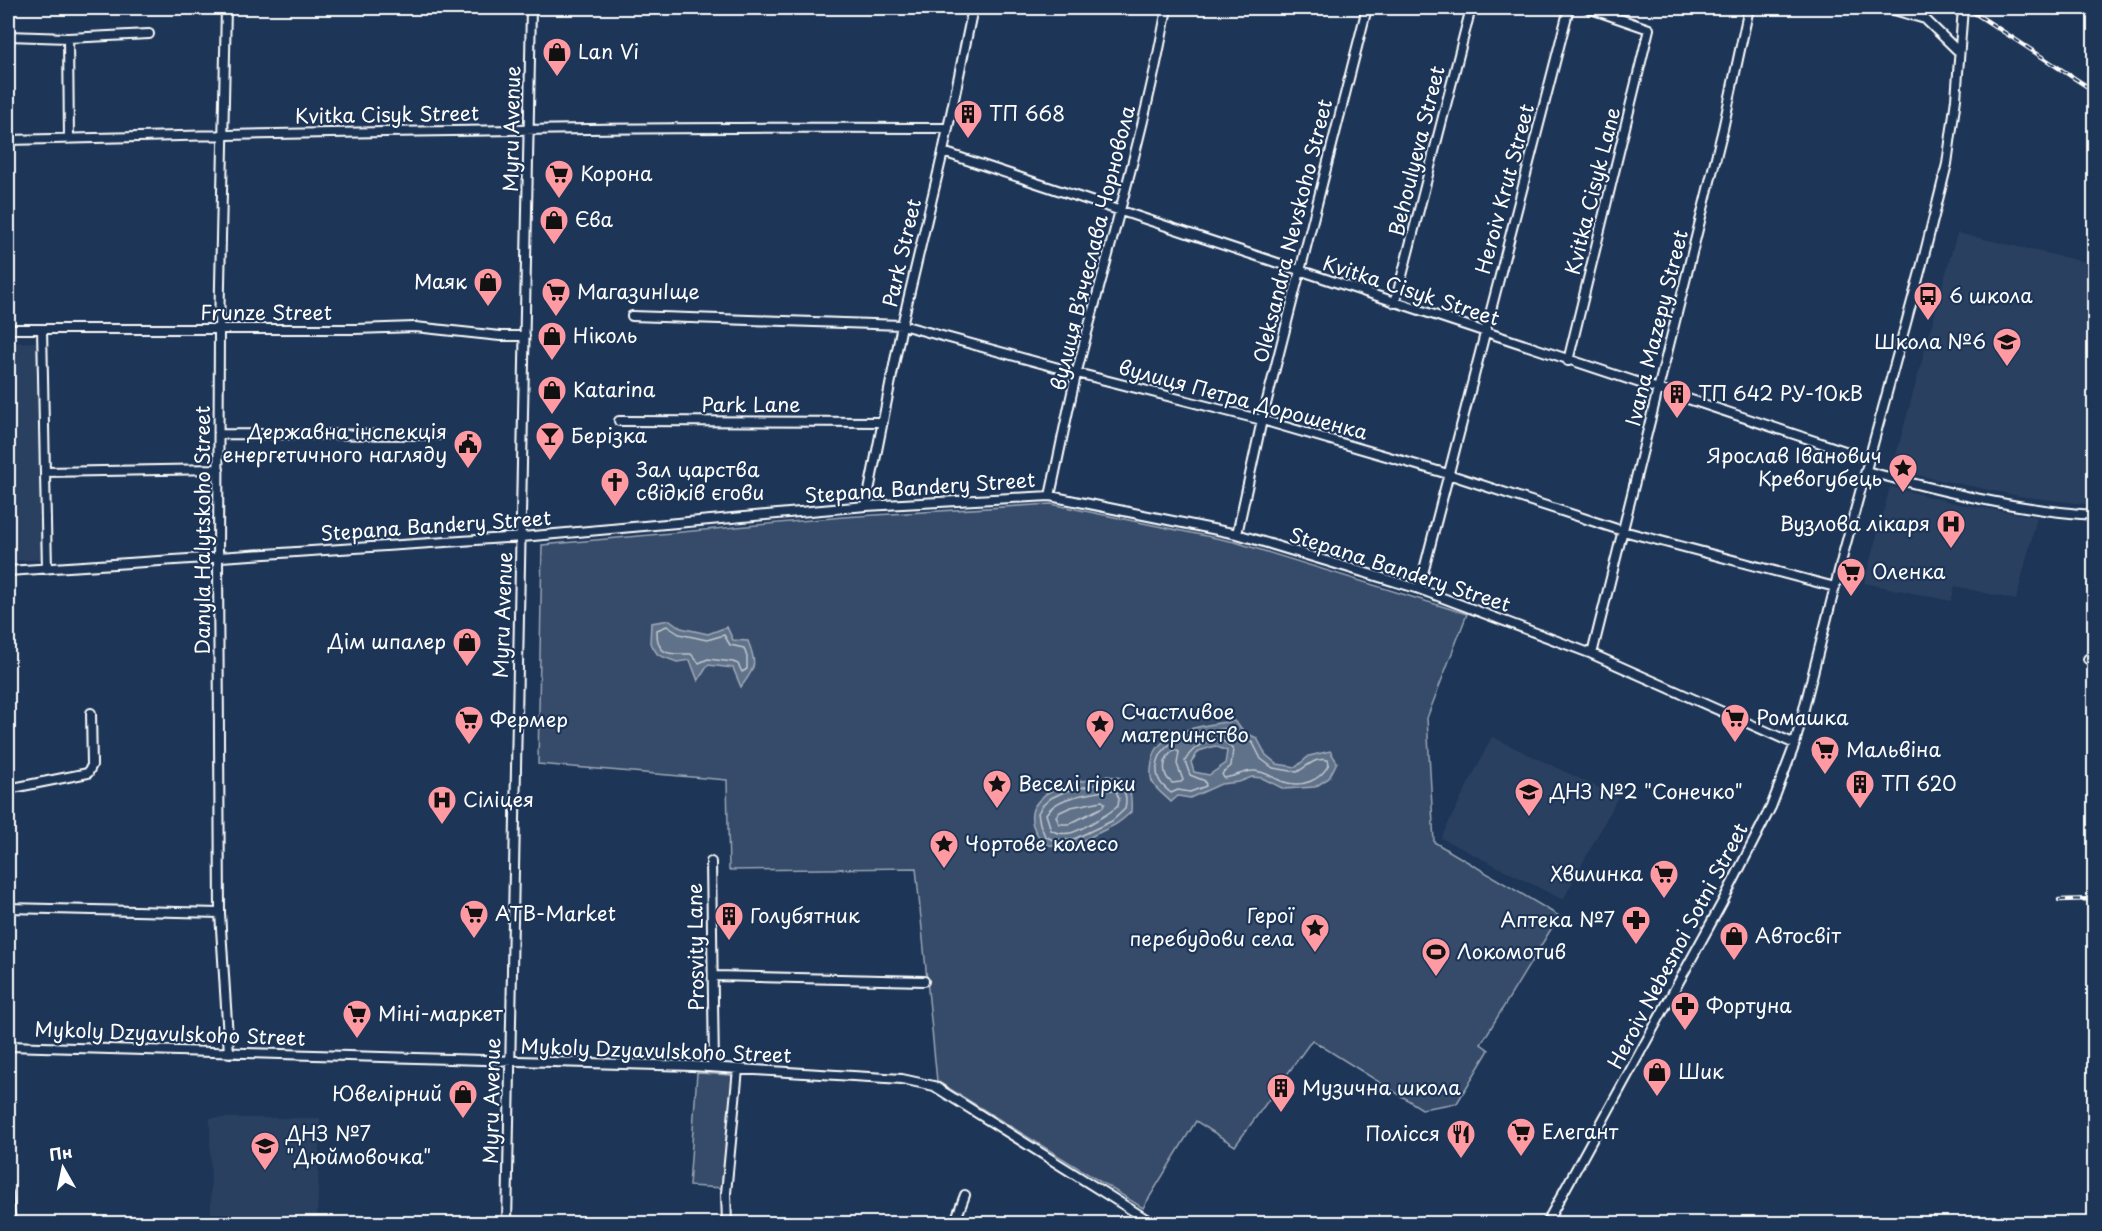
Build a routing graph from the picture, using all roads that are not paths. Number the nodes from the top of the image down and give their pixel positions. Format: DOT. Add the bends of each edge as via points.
graph roads {
  1 [pos="226,8"];
  2 [pos="531,8"];
  3 [pos="973,8"];
  4 [pos="1167,8"];
  5 [pos="1367,8"];
  6 [pos="1471,8"];
  7 [pos="1569,8"];
  8 [pos="1588,8"];
  9 [pos="1749,8"];
  10 [pos="1887,8"];
  11 [pos="1963,8"];
  12 [pos="149,34"];
  13 [pos="8,36"];
  14 [pos="68,38"];
  15 [pos="1959,52"];
  16 [pos="948,128"];
  17 [pos="529,129"];
  18 [pos="223,134"];
  19 [pos="69,139"];
  20 [pos="8,140"];
  21 [pos="943,152"];
  22 [pos="1120,212"];
  23 [pos="1300,271"];
  24 [pos="1395,303"];
  25 [pos="632,316"];
  26 [pos="902,325"];
  27 [pos="8,329"];
  28 [pos="42,329"];
  29 [pos="219,330"];
  30 [pos="1485,333"];
  31 [pos="525,336"];
  32 [pos="1568,361"];
  33 [pos="1077,373"];
  34 [pos="1659,389"];
  35 [pos="1262,420"];
  36 [pos="619,421"];
  37 [pos="883,422"];
  38 [pos="220,434"];
  39 [pos="439,435"];
  40 [pos="1869,459"];
  41 [pos="219,469"];
  42 [pos="1866,471"];
  43 [pos="45,472"];
  44 [pos="1448,474"];
  45 [pos="1050,496"];
  46 [pos="866,506"];
  47 [pos="2094,515"];
  48 [pos="1623,531"];
  49 [pos="1237,534"];
  50 [pos="522,537"];
  51 [pos="218,559"];
  52 [pos="47,569"];
  53 [pos="8,571"];
  54 [pos="1835,587"];
  55 [pos="1419,589"];
  56 [pos="1592,654"];
  57 [pos="91,713"];
  58 [pos="1795,744"];
  59 [pos="8,789"];
  60 [pos="711,862"];
  61 [pos="8,908"];
  62 [pos="220,913"];
  63 [pos="714,976"];
  64 [pos="924,981"];
  65 [pos="8,1046"];
  66 [pos="229,1053"];
  67 [pos="510,1062"];
  68 [pos="714,1067"];
  69 [pos="738,1069"];
  70 [pos="8,1193"];
  71 [pos="965,1195"];
  72 [pos="11,1224"];
  73 [pos="507,1224"];
  74 [pos="727,1224"];
  75 [pos="954,1224"];
  76 [pos="1154,1224"];
  77 [pos="1546,1224"];
  1 -- 18 [label="street, Danyla Halytskoho Street"];
  2 -- 17 [label="street, Myru Avenue"];
  3 -- 16 [label="street, Park Street"];
  4 -- 22 [label="street, вулиця Вʼячеслава Чорновола"];
  5 -- 23 [label="street, Oleksandra Nevskoho Street"];
  6 -- 24 [label="street, Behoulyeva Street"];
  7 -- 30 [label="street, Heroiv Krut Street"];
  8 -- 32 [label="street, Kvitka Cisyk Lane" via="1649,29"];
  9 -- 34 [label="street, Ivana Mazepy Street" via="1724,129"];
  10 -- 15 [label="street" via="1925,20"];
  11 -- 15 [label="street, Heroiv Nebesnoi Sotni Street"];
  12 -- 14 [label="street"];
  13 -- 14 [label="street"];
  14 -- 19 [label="street"];
  15 -- 40 [label="street, Heroiv Nebesnoi Sotni Street" via="1947,164"];
  16 -- 17 [label="street, Kvitka Cisyk Street"];
  16 -- 21 [label="street, Park Street"];
  17 -- 18 [label="street, Kvitka Cisyk Street"];
  17 -- 31 [label="street, Myru Avenue"];
  18 -- 19 [label="street, Kvitka Cisyk Street"];
  18 -- 29 [label="street, Danyla Halytskoho Street"];
  19 -- 20 [label="street, Kvitka Cisyk Street"];
  21 -- 22 [label="street, Kvitka Cisyk Street"];
  21 -- 26 [label="street, Park Street"];
  22 -- 23 [label="street, Kvitka Cisyk Street"];
  22 -- 33 [label="street, вулиця Вʼячеслава Чорновола"];
  23 -- 24 [label="street, Kvitka Cisyk Street"];
  23 -- 35 [label="street, Oleksandra Nevskoho Street"];
  24 -- 30 [label="street, Kvitka Cisyk Street"];
  25 -- 26 [label="street, вулиця Петра Дорошенка"];
  26 -- 33 [label="street, вулиця Петра Дорошенка"];
  26 -- 37 [label="street, Park Street"];
  27 -- 28 [label="street, Frunze Street"];
  28 -- 29 [label="street, Frunze Street"];
  28 -- 43 [label="street"];
  29 -- 31 [label="street, Frunze Street" via="415,327"];
  29 -- 38 [label="street, Danyla Halytskoho Street"];
  30 -- 32 [label="street, Kvitka Cisyk Street"];
  30 -- 44 [label="street, Heroiv Krut Street"];
  31 -- 50 [label="street, Myru Avenue"];
  32 -- 34 [label="street, Kvitka Cisyk Street"];
  33 -- 35 [label="street, вулиця Петра Дорошенка"];
  33 -- 45 [label="street, вулиця Вʼячеслава Чорновола"];
  34 -- 40 [label="street, Kvitka Cisyk Street"];
  34 -- 48 [label="street, Ivana Mazepy Street"];
  35 -- 44 [label="street, вулиця Петра Дорошенка"];
  35 -- 49 [label="street, Oleksandra Nevskoho Street"];
  36 -- 37 [label="street, Park Lane"];
  37 -- 46 [label="street, Park Street"];
  38 -- 39 [label="street"];
  38 -- 41 [label="street, Danyla Halytskoho Street"];
  40 -- 42 [label="street, Heroiv Nebesnoi Sotni Street"];
  41 -- 43 [label="street"];
  41 -- 51 [label="street, Danyla Halytskoho Street"];
  42 -- 47 [label="street" via="1958,494"];
  42 -- 54 [label="street, Heroiv Nebesnoi Sotni Street"];
  43 -- 52 [label="street"];
  44 -- 48 [label="street, вулиця Петра Дорошенка"];
  44 -- 55 [label="street, Heroiv Krut Street"];
  45 -- 46 [label="street, Stepana Bandery Street"];
  45 -- 49 [label="street, Stepana Bandery Street"];
  46 -- 50 [label="street, Stepana Bandery Street"];
  48 -- 54 [label="street, вулиця Петра Дорошенка"];
  48 -- 56 [label="street, Ivana Mazepy Street"];
  49 -- 55 [label="street, Stepana Bandery Street"];
  50 -- 51 [label="street, Stepana Bandery Street"];
  50 -- 67 [label="street, Myru Avenue"];
  51 -- 52 [label="street, Stepana Bandery Street"];
  51 -- 62 [label="street, Danyla Halytskoho Street"];
  52 -- 53 [label="street, Stepana Bandery Street"];
  54 -- 58 [label="street, Heroiv Nebesnoi Sotni Street"];
  55 -- 56 [label="street, Stepana Bandery Street"];
  56 -- 58 [label="street, Stepana Bandery Street"];
  57 -- 59 [label="street" via="92,765 88,773"];
  58 -- 77 [label="street, Heroiv Nebesnoi Sotni Street" via="1771,807 1722,903"];
  60 -- 63 [label="street, Prosvity Lane"];
  61 -- 62 [label="street"];
  62 -- 66 [label="street, Danyla Halytskoho Street"];
  63 -- 64 [label="street"];
  63 -- 68 [label="street, Prosvity Lane"];
  65 -- 66 [label="street, Mykoly Dzyavulskoho Street"];
  66 -- 67 [label="street, Mykoly Dzyavulskoho Street"];
  67 -- 68 [label="street, Mykoly Dzyavulskoho Street"];
  67 -- 73 [label="street, Myru Avenue"];
  68 -- 69 [label="street, Mykoly Dzyavulskoho Street"];
  69 -- 74 [label="street" via="726,1193"];
  69 -- 76 [label="street, Mykoly Dzyavulskoho Street" via="902,1079 934,1086"];
  70 -- 72 [label="street"];
  71 -- 75 [label="street"];
}
